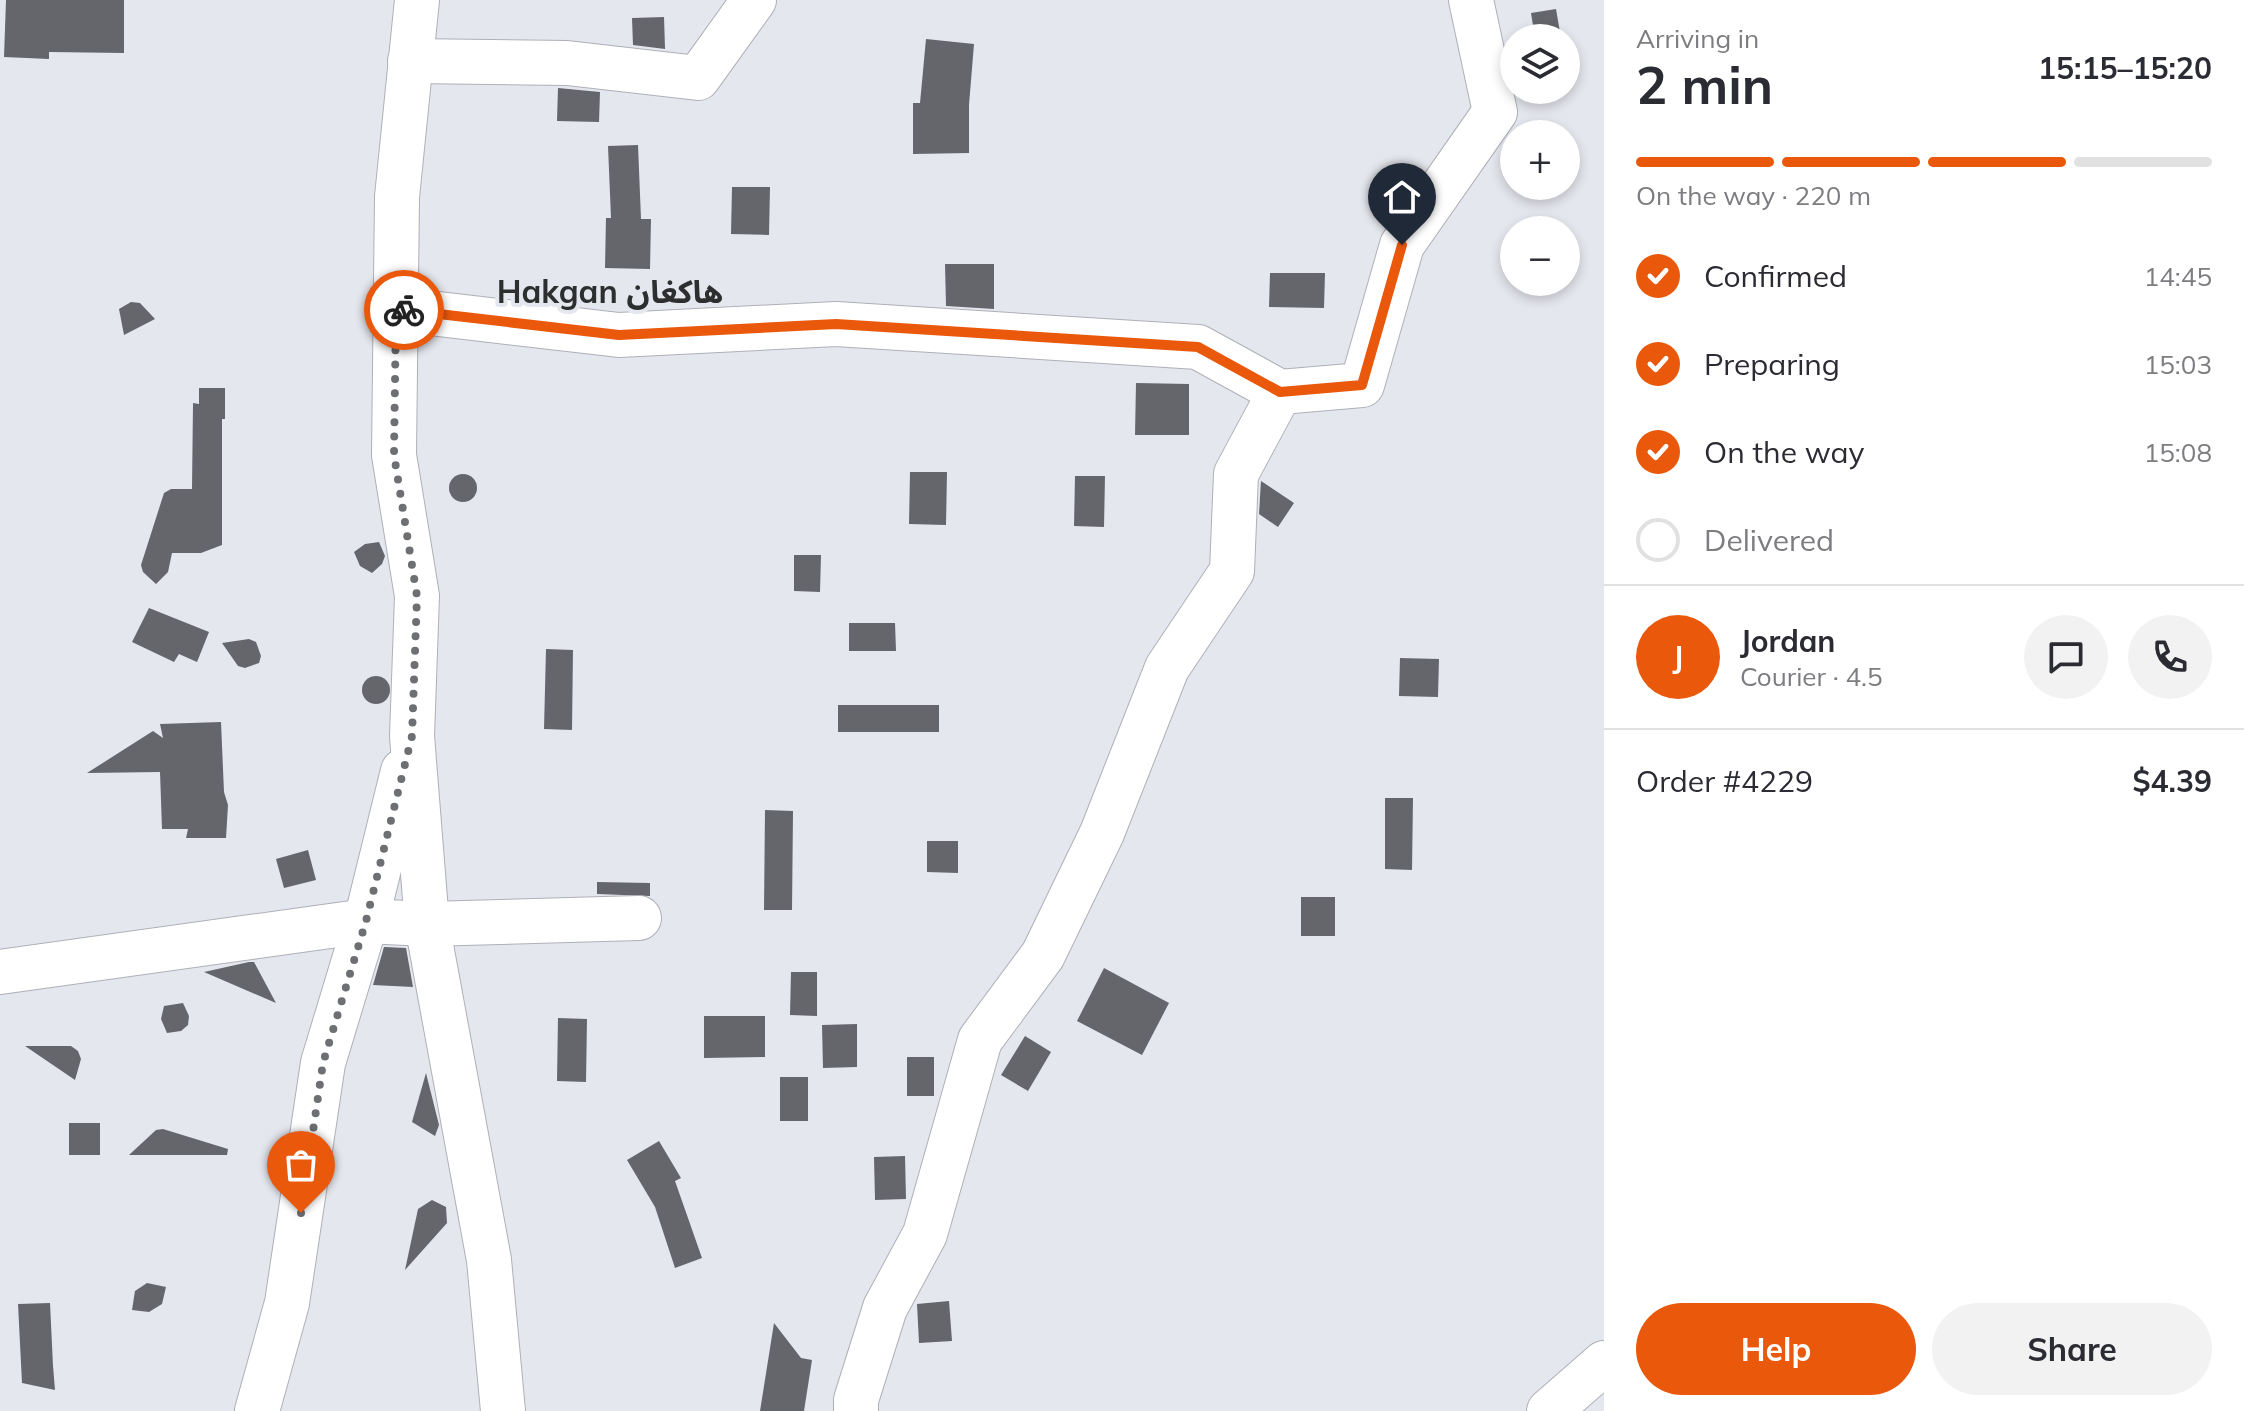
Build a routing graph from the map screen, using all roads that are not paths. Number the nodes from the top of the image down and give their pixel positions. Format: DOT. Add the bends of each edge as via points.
graph roads {
  1 [pos="417,0"];
  2 [pos="754,0"];
  3 [pos="1471,0"];
  4 [pos="410,61"];
  5 [pos="396,309"];
  6 [pos="1280,392"];
  7 [pos="412,736"];
  8 [pos="639,918"];
  9 [pos="366,921"];
  10 [pos="427,924"];
  11 [pos="0,972"];
  12 [pos="1604,1363"];
  13 [pos="257,1411"];
  14 [pos="503,1411"];
  15 [pos="856,1411"];
  16 [pos="1549,1411"];
  1 -- 4 [label="street"];
  2 -- 4 [label="street" via="698,78 567,63"];
  3 -- 6 [label="street" via="1495,112 1402,245 1362,385"];
  4 -- 5 [label="street" via="397,197"];
  5 -- 6 [label="street" via="619,335 836,324 1198,347"];
  5 -- 7 [label="street" via="394,455 417,596"];
  6 -- 15 [label="street" via="1236,474 1232,571 1167,668 1102,833 1043,955 980,1040 925,1234 885,1308"];
  7 -- 9 [label="street"];
  7 -- 10 [label="street"];
  8 -- 10 [label="street"];
  9 -- 10 [label="street"];
  9 -- 11 [label="street"];
  9 -- 13 [label="street" via="323,1063 287,1303"];
  10 -- 14 [label="street" via="489,1260"];
  12 -- 16 [label="street"];
}
